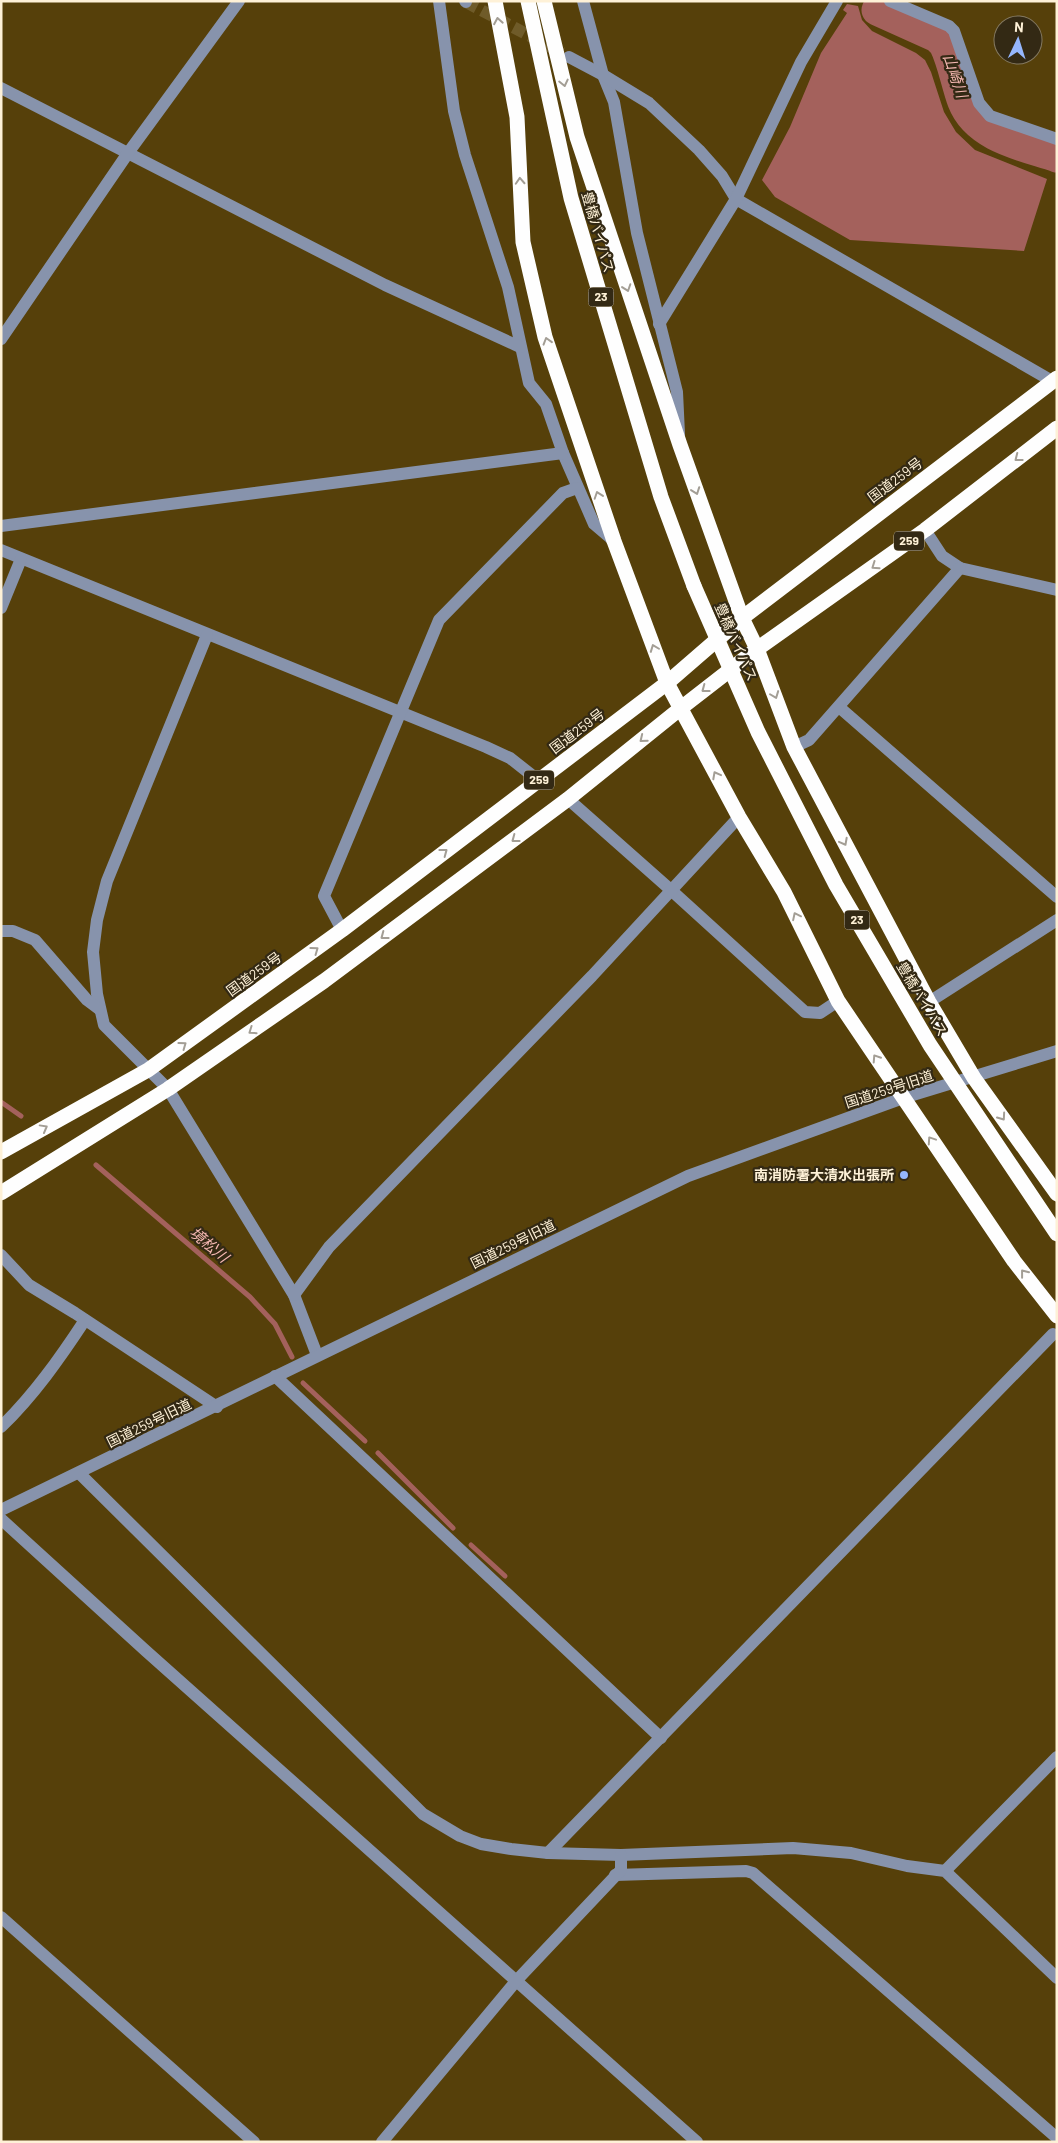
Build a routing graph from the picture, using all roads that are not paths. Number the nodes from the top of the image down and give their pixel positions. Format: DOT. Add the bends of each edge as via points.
graph roads {
  1 [pos="238,1"];
  2 [pos="439,1"];
  3 [pos="495,1"];
  4 [pos="528,1"];
  5 [pos="544,1"];
  6 [pos="583,1"];
  7 [pos="838,1"];
  8 [pos="890,1"];
  9 [pos="569,57"];
  10 [pos="603,75"];
  11 [pos="1,88"];
  12 [pos="1057,139"];
  13 [pos="128,153"];
  14 [pos="736,198"];
  15 [pos="659,324"];
  16 [pos="1,339"];
  17 [pos="520,347"];
  18 [pos="1054,379"];
  19 [pos="1057,428"];
  20 [pos="680,445"];
  21 [pos="563,453"];
  22 [pos="578,488"];
  23 [pos="1,526"];
  24 [pos="925,530"];
  25 [pos="614,541"];
  26 [pos="1,550"];
  27 [pos="20,559"];
  28 [pos="960,568"];
  29 [pos="1057,590"];
  30 [pos="1,608"];
  31 [pos="742,618"];
  32 [pos="207,635"];
  33 [pos="757,650"];
  34 [pos="667,683"];
  35 [pos="839,707"];
  36 [pos="681,708"];
  37 [pos="401,713"];
  38 [pos="794,747"];
  39 [pos="538,780"];
  40 [pos="568,799"];
  41 [pos="739,817"];
  42 [pos="672,891"];
  43 [pos="1057,897"];
  44 [pos="1057,920"];
  45 [pos="1,930"];
  46 [pos="342,930"];
  47 [pos="838,1001"];
  48 [pos="929,1002"];
  49 [pos="99,1009"];
  50 [pos="1057,1051"];
  51 [pos="148,1070"];
  52 [pos="974,1078"];
  53 [pos="168,1089"];
  54 [pos="903,1098"];
  55 [pos="1,1152"];
  56 [pos="1,1193"];
  57 [pos="1057,1194"];
  58 [pos="1057,1234"];
  59 [pos="1,1255"];
  60 [pos="294,1295"];
  61 [pos="1055,1314"];
  62 [pos="85,1320"];
  63 [pos="1055,1336"];
  64 [pos="317,1355"];
  65 [pos="275,1376"];
  66 [pos="217,1407"];
  67 [pos="1,1427"];
  68 [pos="79,1473"];
  69 [pos="1,1510"];
  70 [pos="1,1519"];
  71 [pos="661,1738"];
  72 [pos="1057,1757"];
  73 [pos="548,1854"];
  74 [pos="621,1854"];
  75 [pos="945,1871"];
  76 [pos="615,1876"];
  77 [pos="1,1917"];
  78 [pos="1057,1978"];
  79 [pos="517,1980"];
  80 [pos="1057,2138"];
  81 [pos="254,2142"];
  82 [pos="382,2142"];
  83 [pos="696,2142"];
  1 -- 13 [label="street"];
  2 -- 17 [label="street" via="454,111 508,287"];
  25 -- 3 [label="highway, one-way" via="545,337 523,242 516,117"];
  4 -- 58 [label="highway, 豊橋バイパス / 23, bridge" via="571,198 661,496 694,586 758,732 836,885 930,1045"];
  5 -- 20 [label="highway, 23, one-way" via="576,137"];
  6 -- 10 [label="street"];
  7 -- 14 [label="street" via="800,62"];
  8 -- 12 [label="street" via="954,30 979,104 990,116"];
  9 -- 10 [label="street"];
  10 -- 14 [label="street" via="649,103 722,176"];
  10 -- 15 [label="street" via="614,102 637,233"];
  11 -- 13 [label="street"];
  13 -- 16 [label="street"];
  13 -- 17 [label="street" via="385,285"];
  14 -- 15 [label="street"];
  14 -- 18 [label="street"];
  15 -- 20 [label="street" via="677,392"];
  17 -- 21 [label="street" via="529,383 546,404"];
  18 -- 31 [label="highway, 国道259号 / 259"];
  19 -- 24 [label="highway, 259, one-way"];
  20 -- 31 [label="highway, 23, one-way"];
  21 -- 22 [label="street"];
  21 -- 23 [label="street"];
  22 -- 25 [label="street" via="594,524"];
  22 -- 37 [label="street" via="563,494 439,620"];
  24 -- 28 [label="street" via="942,556"];
  24 -- 33 [label="highway, 259, one-way"];
  34 -- 25 [label="highway, one-way"];
  26 -- 27 [label="street"];
  27 -- 30 [label="street"];
  27 -- 32 [label="street"];
  28 -- 29 [label="street"];
  28 -- 35 [label="street"];
  31 -- 33 [label="highway, 23"];
  31 -- 34 [label="highway, 国道259号 / 259"];
  32 -- 37 [label="street"];
  32 -- 49 [label="street" via="107,881 93,952"];
  33 -- 36 [label="highway, 259, one-way"];
  33 -- 38 [label="highway, 23, one-way"];
  34 -- 36 [label="highway"];
  34 -- 39 [label="highway, 国道259号 / 259"];
  35 -- 38 [label="street" via="809,740"];
  35 -- 43 [label="street"];
  36 -- 40 [label="highway, 259, one-way"];
  41 -- 36 [label="highway, one-way"];
  37 -- 39 [label="street" via="510,758"];
  37 -- 46 [label="street" via="324,896"];
  38 -- 48 [label="highway, 23, one-way"];
  46 -- 39 [label="highway, 国道259号 / 259, one-way"];
  40 -- 42 [label="street"];
  40 -- 53 [label="highway, 259, one-way" via="324,981"];
  41 -- 42 [label="street"];
  47 -- 41 [label="highway, one-way" via="784,892"];
  42 -- 47 [label="street" via="805,1012 820,1013"];
  42 -- 60 [label="street" via="329,1247"];
  44 -- 48 [label="street"];
  45 -- 49 [label="street" via="35,940 87,1000"];
  51 -- 46 [label="highway, 国道259号 / 259, one-way"];
  54 -- 47 [label="highway, one-way"];
  48 -- 52 [label="highway, 23"];
  49 -- 51 [label="street" via="104,1025"];
  50 -- 52 [label="street, 国道259号旧道"];
  51 -- 53 [label="street"];
  55 -- 51 [label="highway, 国道259号 / 259, one-way"];
  52 -- 54 [label="street, 国道259号旧道"];
  52 -- 57 [label="highway, 23, one-way"];
  53 -- 56 [label="highway, 259"];
  53 -- 60 [label="street"];
  61 -- 54 [label="highway, one-way" via="1014,1261"];
  54 -- 64 [label="street, 国道259号旧道" via="688,1176"];
  59 -- 62 [label="street" via="29,1285"];
  60 -- 64 [label="street"];
  61 -- 63 [label="street"];
  62 -- 66 [label="street"];
  62 -- 67 [label="street" via="60,1358"];
  63 -- 71 [label="street"];
  64 -- 65 [label="street, 国道259号旧道"];
  65 -- 66 [label="street, 国道259号旧道"];
  65 -- 71 [label="street"];
  66 -- 68 [label="street, 国道259号旧道"];
  68 -- 69 [label="street, 国道259号旧道"];
  68 -- 73 [label="street" via="423,1814 442,1827 481,1844"];
  70 -- 79 [label="street"];
  71 -- 73 [label="street"];
  72 -- 75 [label="street"];
  73 -- 74 [label="street"];
  74 -- 75 [label="street" via="793,1848 852,1853"];
  74 -- 76 [label="street" via="621,1870"];
  75 -- 78 [label="street"];
  76 -- 79 [label="street"];
  76 -- 80 [label="street" via="754,1873"];
  77 -- 81 [label="street"];
  79 -- 82 [label="street"];
  79 -- 83 [label="street"];
}
